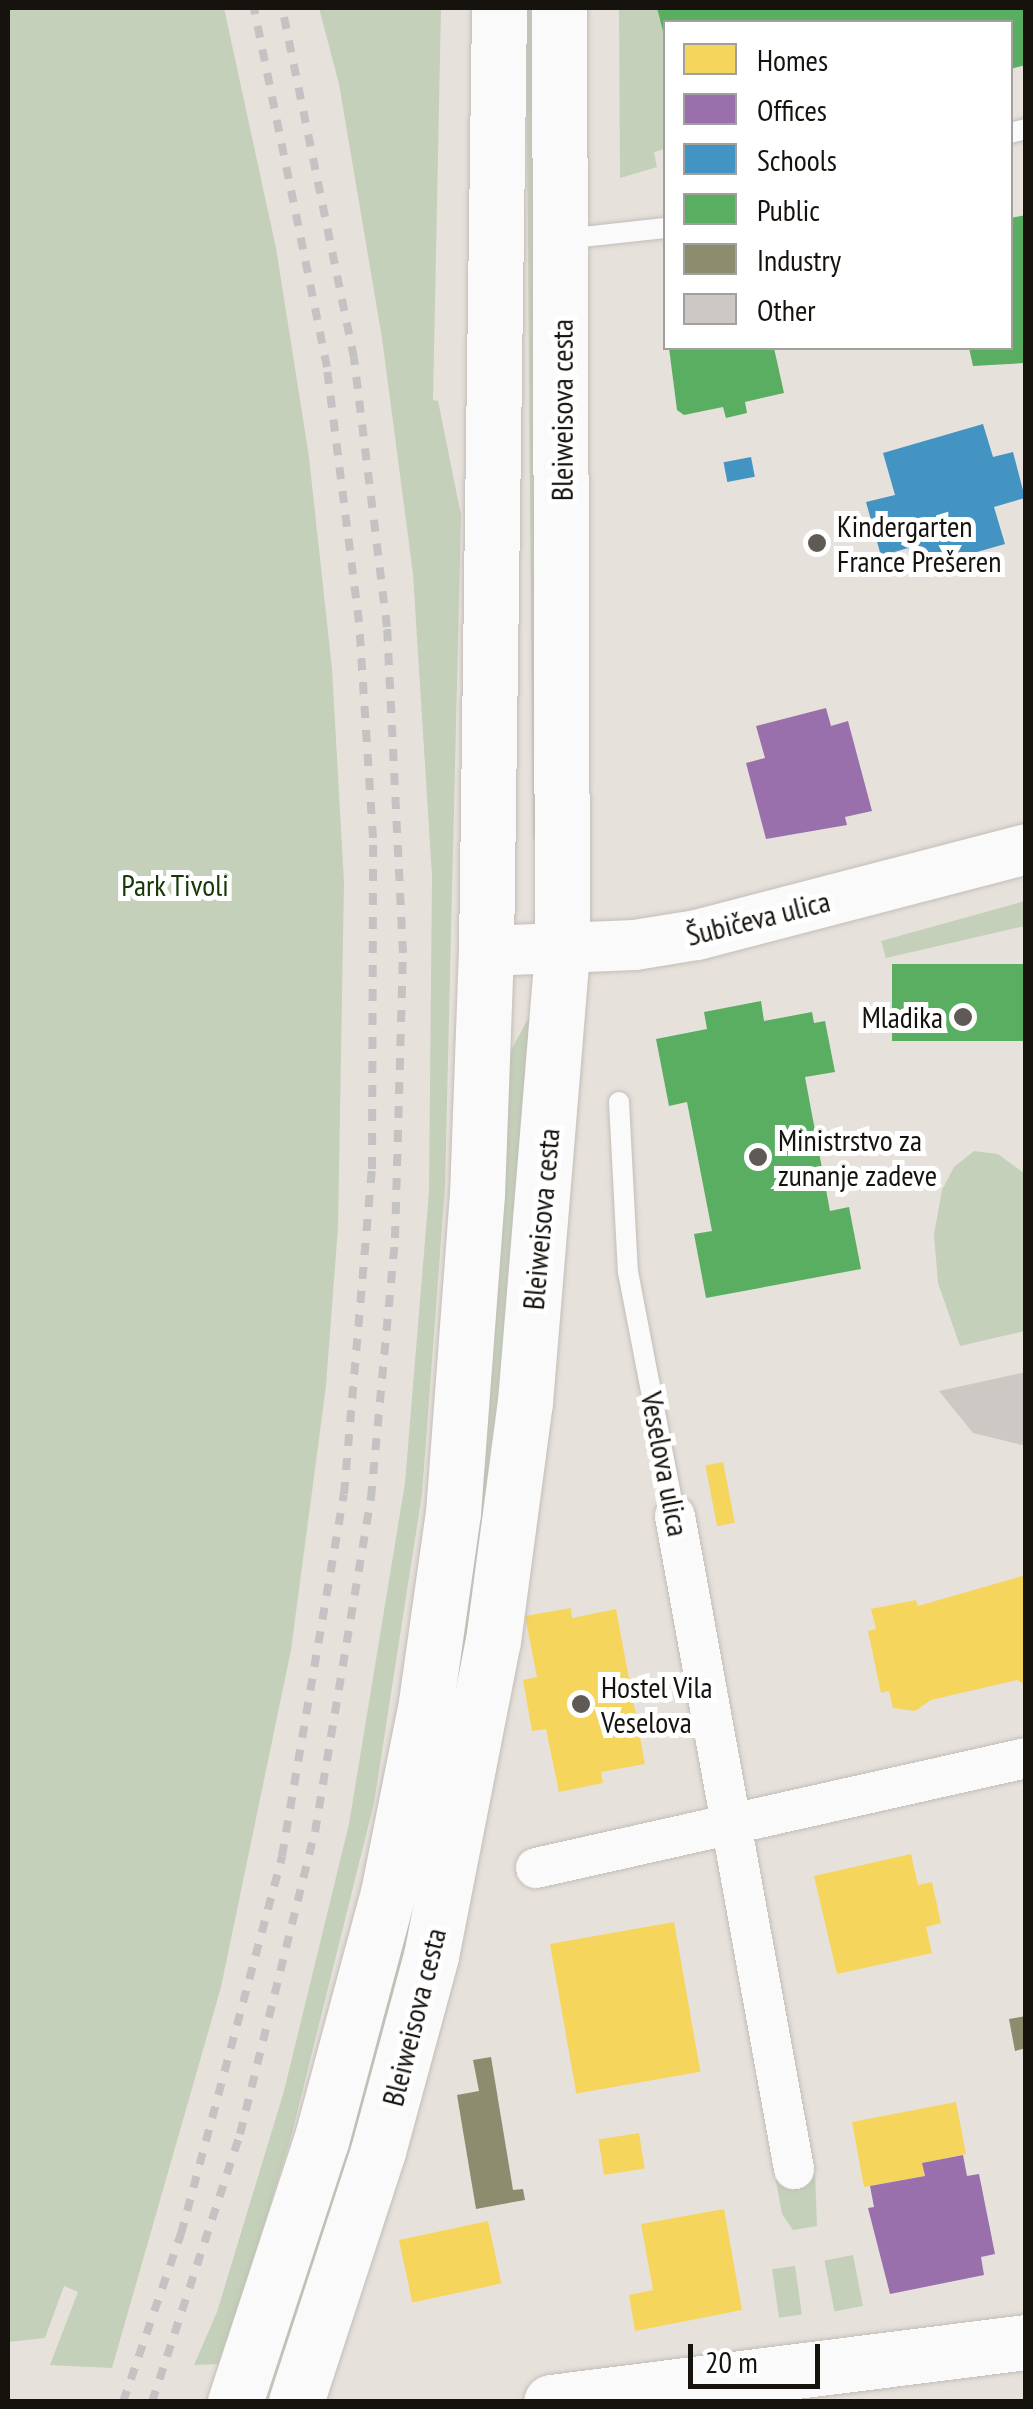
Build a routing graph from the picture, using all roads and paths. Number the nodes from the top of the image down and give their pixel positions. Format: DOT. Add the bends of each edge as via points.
graph roads {
  1 [pos="499,8"];
  2 [pos="560,8"];
  3 [pos="663,228"];
  4 [pos="561,239"];
  5 [pos="1026,849"];
  6 [pos="562,948"];
  7 [pos="486,951"];
  8 [pos="620,1102"];
  9 [pos="674,1516"];
  10 [pos="1026,1758"];
  11 [pos="730,1824"];
  12 [pos="536,1868"];
  13 [pos="794,2169"];
  14 [pos="1026,2342"];
  15 [pos="242,2380"];
  16 [pos="296,2402"];
  17 [pos="551,2402"];
  1 -- 7 [label="main road, Bleiweisova cesta"];
  2 -- 4 [label="main road, Bleiweisova cesta"];
  3 -- 4 [label="lane"];
  4 -- 6 [label="main road, Bleiweisova cesta"];
  5 -- 6 [label="street, Šubičeva ulica" via="697,935"];
  6 -- 7 [label="street, Šubičeva ulica"];
  6 -- 16 [label="main road, Bleiweisova cesta" via="524,1402 480,1718 399,2078"];
  7 -- 15 [label="main road, Bleiweisova cesta" via="464,1386 426,1702 356,2019"];
  8 -- 9 [label="lane, Veselova ulica" via="628,1272"];
  9 -- 11 [label="street, Veselova ulica"];
  10 -- 11 [label="street"];
  11 -- 12 [label="street"];
  11 -- 13 [label="street, Veselova ulica"];
  14 -- 17 [label="main road"];
}
